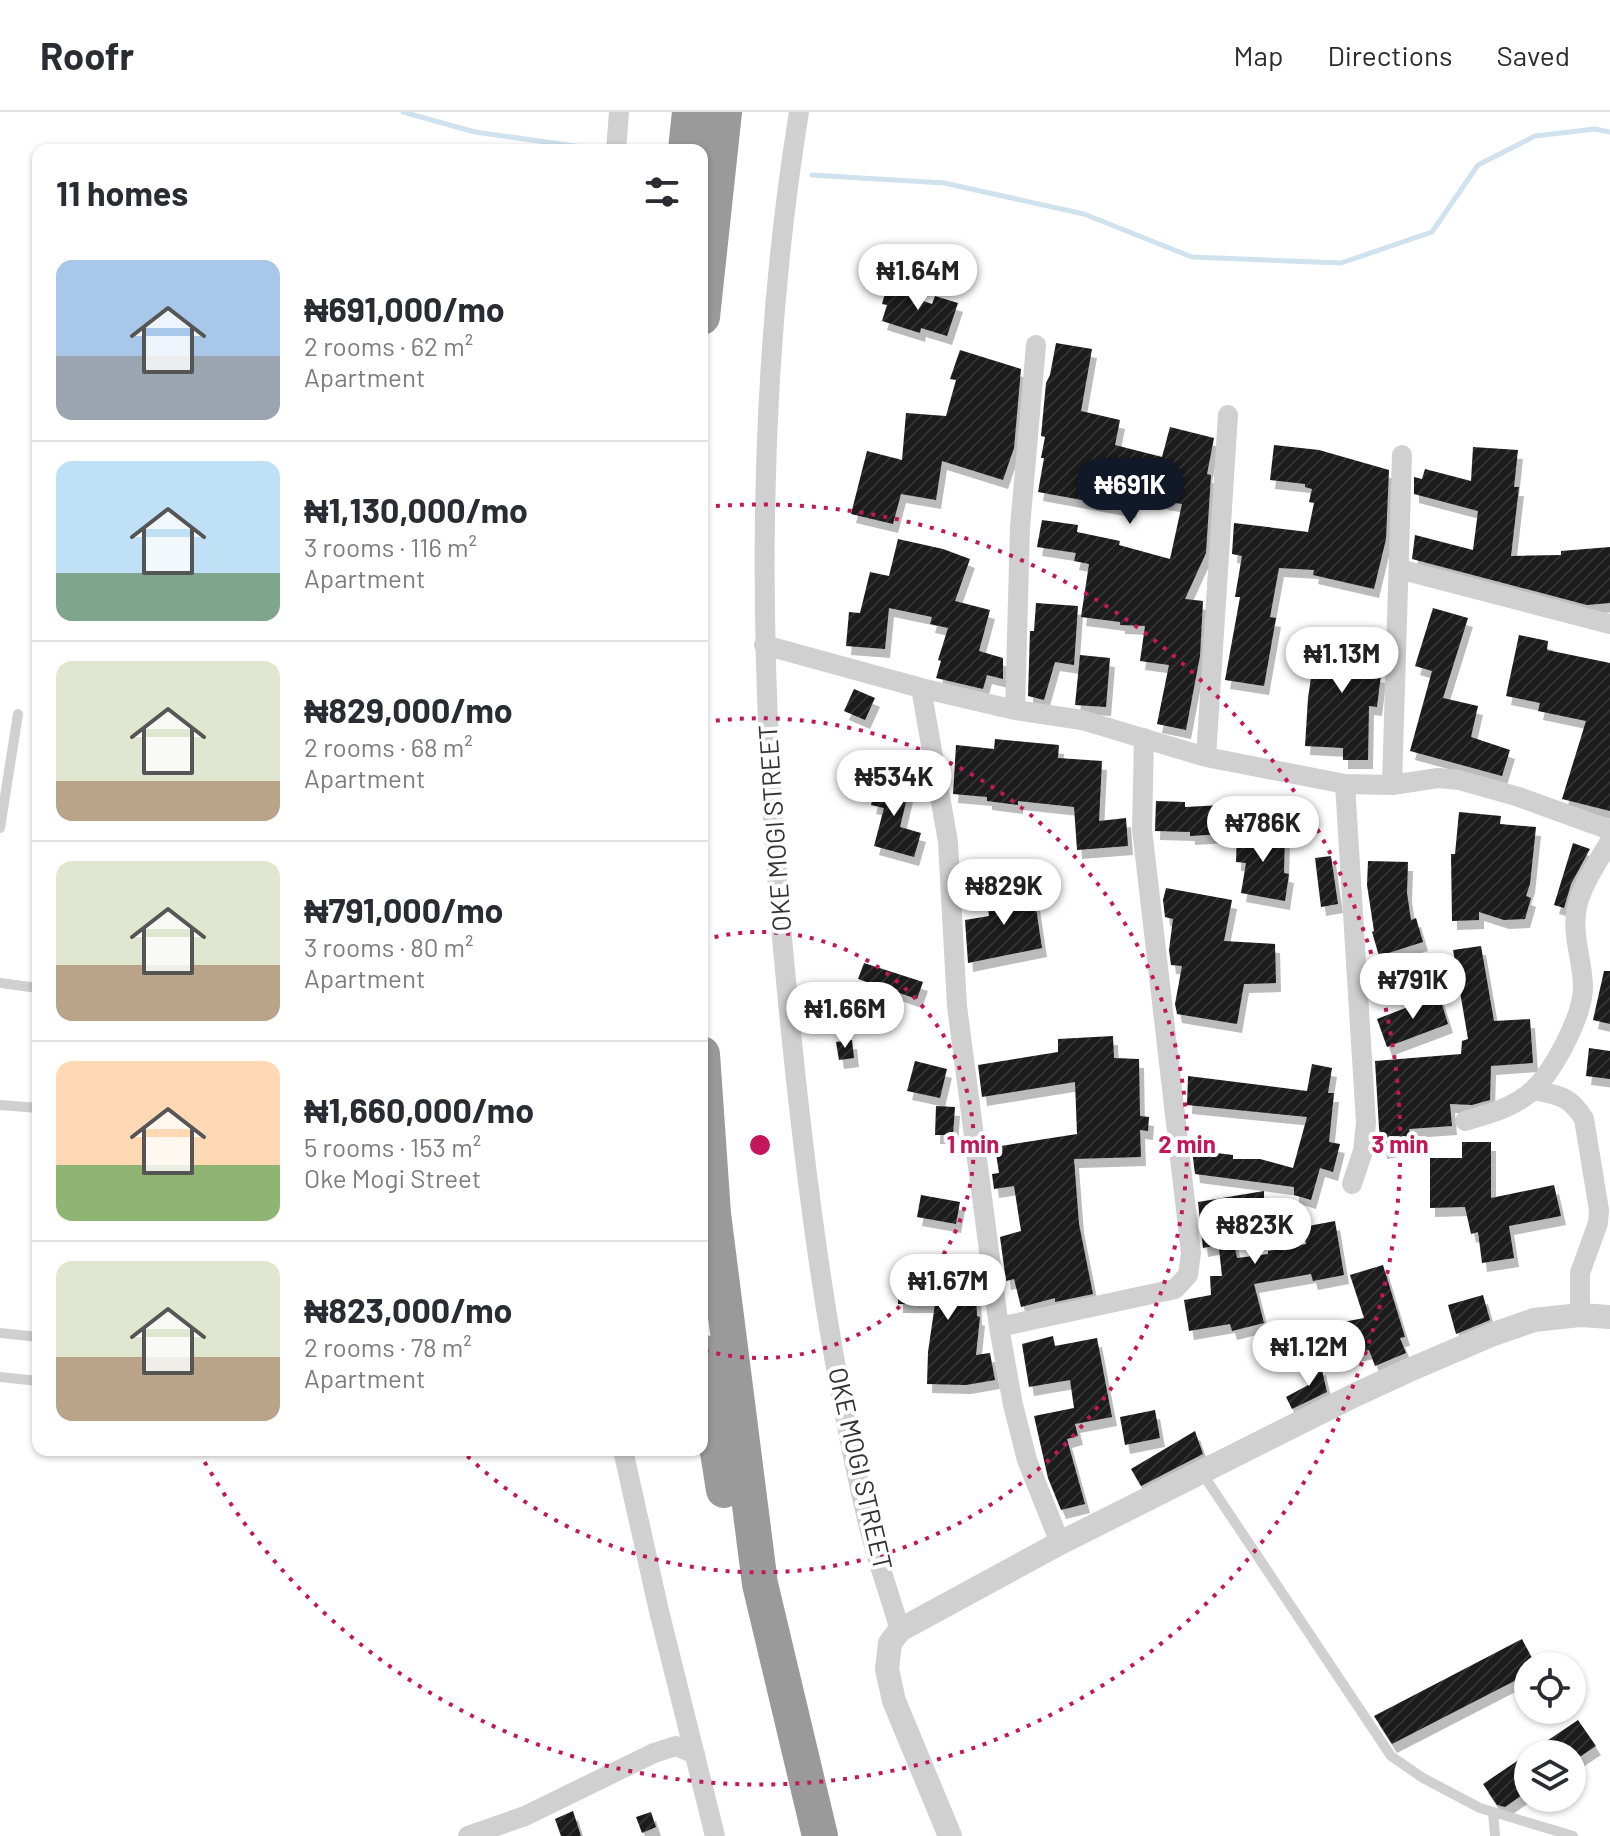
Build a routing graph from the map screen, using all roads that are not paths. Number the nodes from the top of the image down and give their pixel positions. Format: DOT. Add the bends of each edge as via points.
graph roads {
  1 [pos="619,112"];
  2 [pos="690,112"];
  3 [pos="724,112"];
  4 [pos="799,112"];
  5 [pos="616,144"];
  6 [pos="687,144"];
  7 [pos="708,261"];
  8 [pos="1036,345"];
  9 [pos="1228,415"];
  10 [pos="1402,455"];
  11 [pos="1399,569"];
  12 [pos="1610,624"];
  13 [pos="764,645"];
  14 [pos="921,688"];
  15 [pos="1015,710"];
  16 [pos="18,714"];
  17 [pos="1144,738"];
  18 [pos="1206,757"];
  19 [pos="1345,784"];
  20 [pos="1392,785"];
  21 [pos="0,828"];
  22 [pos="1610,830"];
  23 [pos="1610,841"];
  24 [pos="0,983"];
  25 [pos="32,987"];
  26 [pos="1533,1090"];
  27 [pos="0,1105"];
  28 [pos="32,1108"];
  29 [pos="1465,1121"];
  30 [pos="708,1141"];
  31 [pos="1352,1184"];
  32 [pos="1580,1315"];
  33 [pos="1610,1317"];
  34 [pos="999,1327"];
  35 [pos="0,1333"];
  36 [pos="32,1336"];
  37 [pos="0,1377"];
  38 [pos="32,1380"];
  39 [pos="708,1389"];
  40 [pos="624,1456"];
  41 [pos="1202,1473"];
  42 [pos="1060,1543"];
  43 [pos="900,1630"];
  44 [pos="695,1754"];
  45 [pos="1493,1812"];
  46 [pos="526,1826"];
  47 [pos="806,1830"];
  48 [pos="468,1836"];
  49 [pos="715,1836"];
  50 [pos="950,1836"];
  51 [pos="1495,1836"];
  52 [pos="1573,1836"];
  1 -- 5 [label="street"];
  2 -- 6 [label="highway"];
  3 -- 7 [label="highway"];
  4 -- 13 [label="street, OKE MOGI STREET" via="787,188 767,427"];
  8 -- 15 [label="street" via="1020,527"];
  9 -- 18 [label="street"];
  10 -- 11 [label="street"];
  11 -- 12 [label="street"];
  11 -- 20 [label="street"];
  13 -- 14 [label="street"];
  13 -- 43 [label="street, OKE MOGI STREET" via="774,839 801,1129 826,1312 868,1521"];
  14 -- 15 [label="street"];
  14 -- 34 [label="street" via="948,842 957,1006"];
  15 -- 17 [label="street" via="1082,720"];
  16 -- 21 [label="lane"];
  17 -- 18 [label="street"];
  17 -- 34 [label="street" via="1142,829 1191,1253 1188,1275 1175,1289"];
  18 -- 19 [label="street"];
  19 -- 20 [label="street"];
  19 -- 31 [label="street" via="1366,1123"];
  20 -- 22 [label="street" via="1459,780"];
  23 -- 26 [label="street" via="1577,906 1583,989 1575,1021"];
  24 -- 25 [label="lane"];
  26 -- 29 [label="street" via="1501,1110"];
  26 -- 32 [label="street" via="1561,1095 1584,1119 1599,1210 1580,1273"];
  27 -- 28 [label="lane"];
  30 -- 47 [label="highway" via="760,1584"];
  32 -- 33 [label="street"];
  32 -- 41 [label="street" via="1534,1320 1491,1335 1355,1395"];
  34 -- 42 [label="street" via="1027,1460"];
  35 -- 36 [label="lane"];
  37 -- 38 [label="lane"];
  39 -- 47 [label="highway" via="737,1569"];
  40 -- 44 [label="street"];
  41 -- 42 [label="street"];
  41 -- 45 [label="lane" via="1391,1756"];
  42 -- 43 [label="street"];
  43 -- 50 [label="street" via="890,1643 887,1669 894,1701"];
  44 -- 46 [label="street" via="676,1746 654,1753"];
  44 -- 49 [label="street"];
  45 -- 51 [label="lane"];
  45 -- 52 [label="lane"];
  46 -- 48 [label="street"];
}
